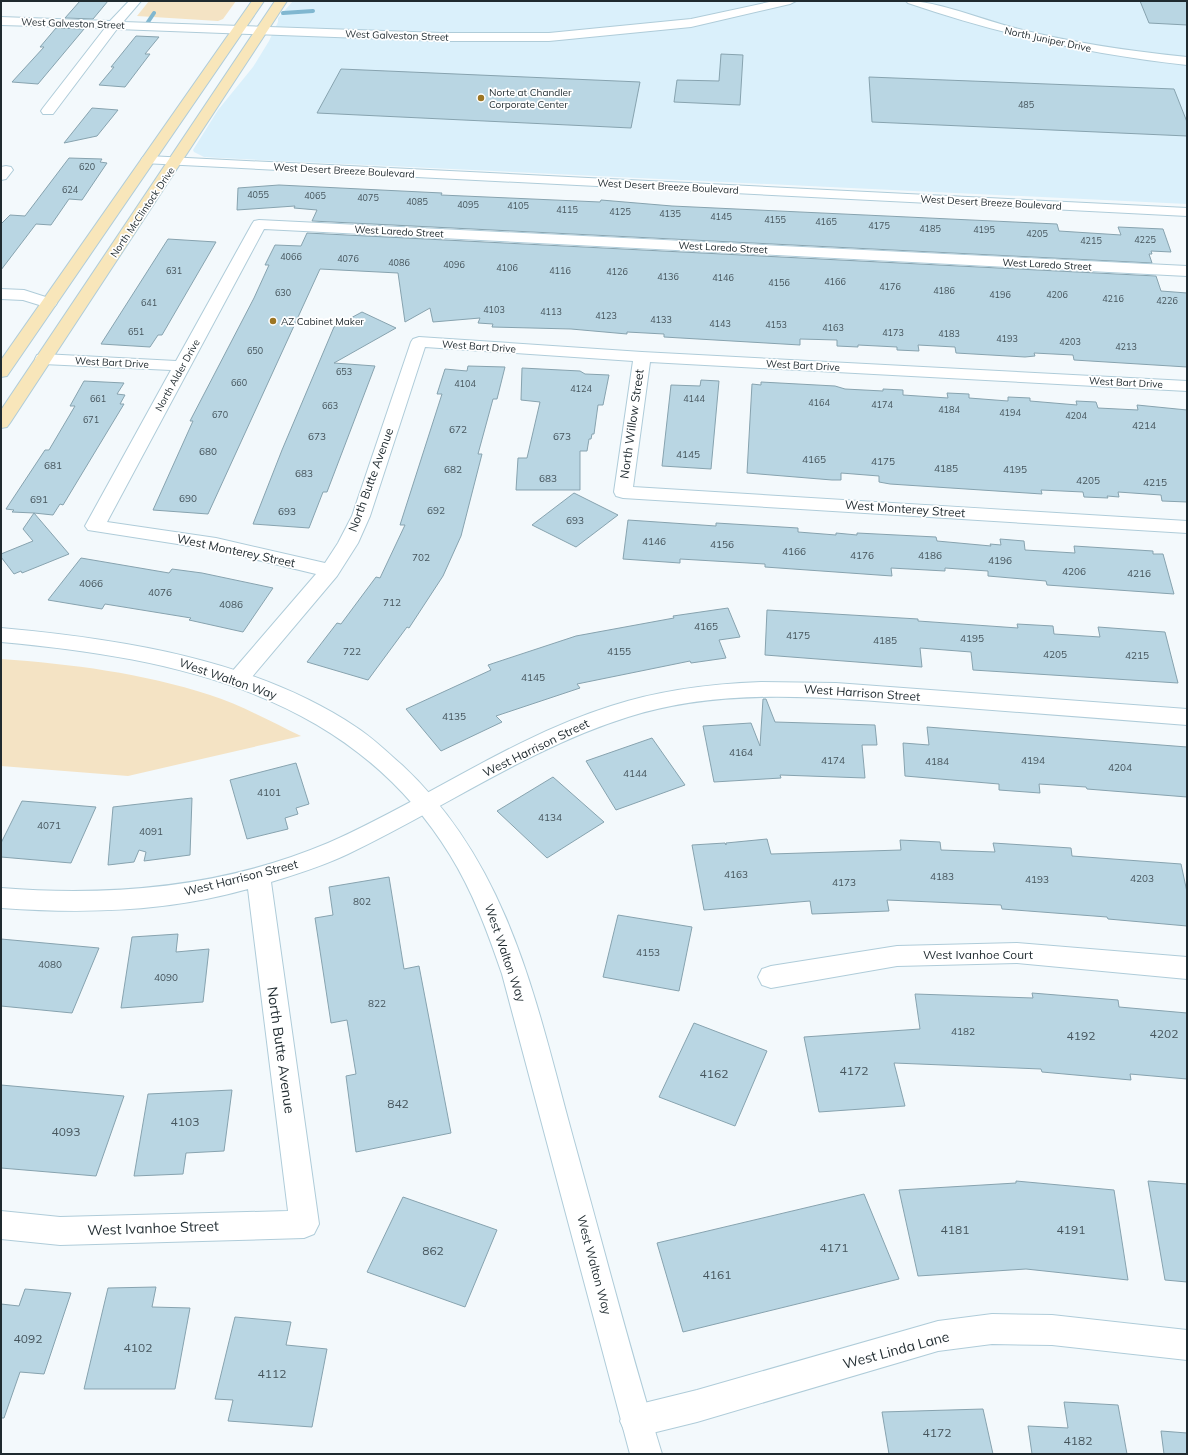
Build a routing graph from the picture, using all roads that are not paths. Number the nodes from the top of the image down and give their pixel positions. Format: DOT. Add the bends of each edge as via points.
graph roads {
  1 [pos="134,1"];
  2 [pos="258,1"];
  3 [pos="281,1"];
  4 [pos="790,1"];
  5 [pos="912,1"];
  6 [pos="1,21"];
  7 [pos="115,24"];
  8 [pos="239,28"];
  9 [pos="262,30"];
  10 [pos="1187,61"];
  11 [pos="48,112"];
  12 [pos="148,160"];
  13 [pos="176,162"];
  14 [pos="1187,212"];
  15 [pos="259,224"];
  16 [pos="1187,271"];
  17 [pos="1,294"];
  18 [pos="49,303"];
  19 [pos="1,306"];
  20 [pos="419,342"];
  21 [pos="642,357"];
  22 [pos="43,359"];
  23 [pos="182,366"];
  24 [pos="1,372"];
  25 [pos="1187,386"];
  26 [pos="1,423"];
  27 [pos="623,492"];
  28 [pos="94,526"];
  29 [pos="1187,527"];
  30 [pos="330,571"];
  31 [pos="1,635"];
  32 [pos="238,679"];
  33 [pos="1187,718"];
  34 [pos="426,804"];
  35 [pos="258,876"];
  36 [pos="1,898"];
  37 [pos="1187,968"];
  38 [pos="771,977"];
  39 [pos="304,1224"];
  40 [pos="1,1225"];
  41 [pos="1187,1345"];
  42 [pos="636,1421"];
  43 [pos="646,1454"];
  1 -- 7 [label="street"];
  2 -- 8 [label="main road, North McClintock Drive"];
  3 -- 9 [label="main road, North McClintock Drive"];
  4 -- 9 [label="street, West Galveston Street" via="691,22 566,36 456,38"];
  5 -- 10 [label="street, North Juniper Drive" via="974,22 1035,38"];
  6 -- 7 [label="street, West Galveston Street"];
  7 -- 8 [label="street, West Galveston Street"];
  7 -- 11 [label="street"];
  8 -- 9 [label="street, West Galveston Street"];
  8 -- 12 [label="main road, North McClintock Drive"];
  9 -- 13 [label="main road, North McClintock Drive"];
  12 -- 13 [label="street, West Desert Breeze Boulevard"];
  12 -- 18 [label="main road, North McClintock Drive"];
  13 -- 14 [label="street, West Desert Breeze Boulevard"];
  13 -- 22 [label="main road, North McClintock Drive"];
  15 -- 16 [label="street, West Laredo Street"];
  15 -- 23 [label="street, North Alder Drive"];
  17 -- 18 [label="street" via="24,296"];
  18 -- 19 [label="street"];
  18 -- 24 [label="main road, North McClintock Drive"];
  20 -- 21 [label="street, West Bart Drive"];
  20 -- 30 [label="street, North Butte Avenue" via="361,516"];
  21 -- 25 [label="street, West Bart Drive"];
  21 -- 27 [label="street, North Willow Street"];
  22 -- 23 [label="street, West Bart Drive"];
  22 -- 26 [label="main road, North McClintock Drive"];
  23 -- 28 [label="street, North Alder Drive"];
  27 -- 29 [label="street, West Monterey Street"];
  28 -- 30 [label="street, West Monterey Street" via="216,544"];
  30 -- 32 [label="street, North Butte Avenue"];
  31 -- 32 [label="street, West Walton Way" via="83,644 162,657"];
  32 -- 34 [label="street, West Walton Way" via="284,697 340,727 381,759"];
  33 -- 34 [label="street, West Harrison Street" via="836,691 741,690 688,696 638,706 589,722 540,743"];
  34 -- 35 [label="street, West Harrison Street" via="337,849 311,860"];
  34 -- 42 [label="street, West Walton Way" via="466,859 492,911 515,974"];
  35 -- 36 [label="street, West Harrison Street" via="199,890 141,899 84,902"];
  35 -- 39 [label="street, North Butte Avenue"];
  37 -- 38 [label="street, West Ivanhoe Court" via="1017,953 897,956"];
  39 -- 40 [label="street, West Ivanhoe Street" via="60,1230"];
  41 -- 42 [label="street, West Linda Lane" via="1052,1330 992,1329 938,1336 698,1406"];
  42 -- 43 [label="street, West Walton Way"];
}
